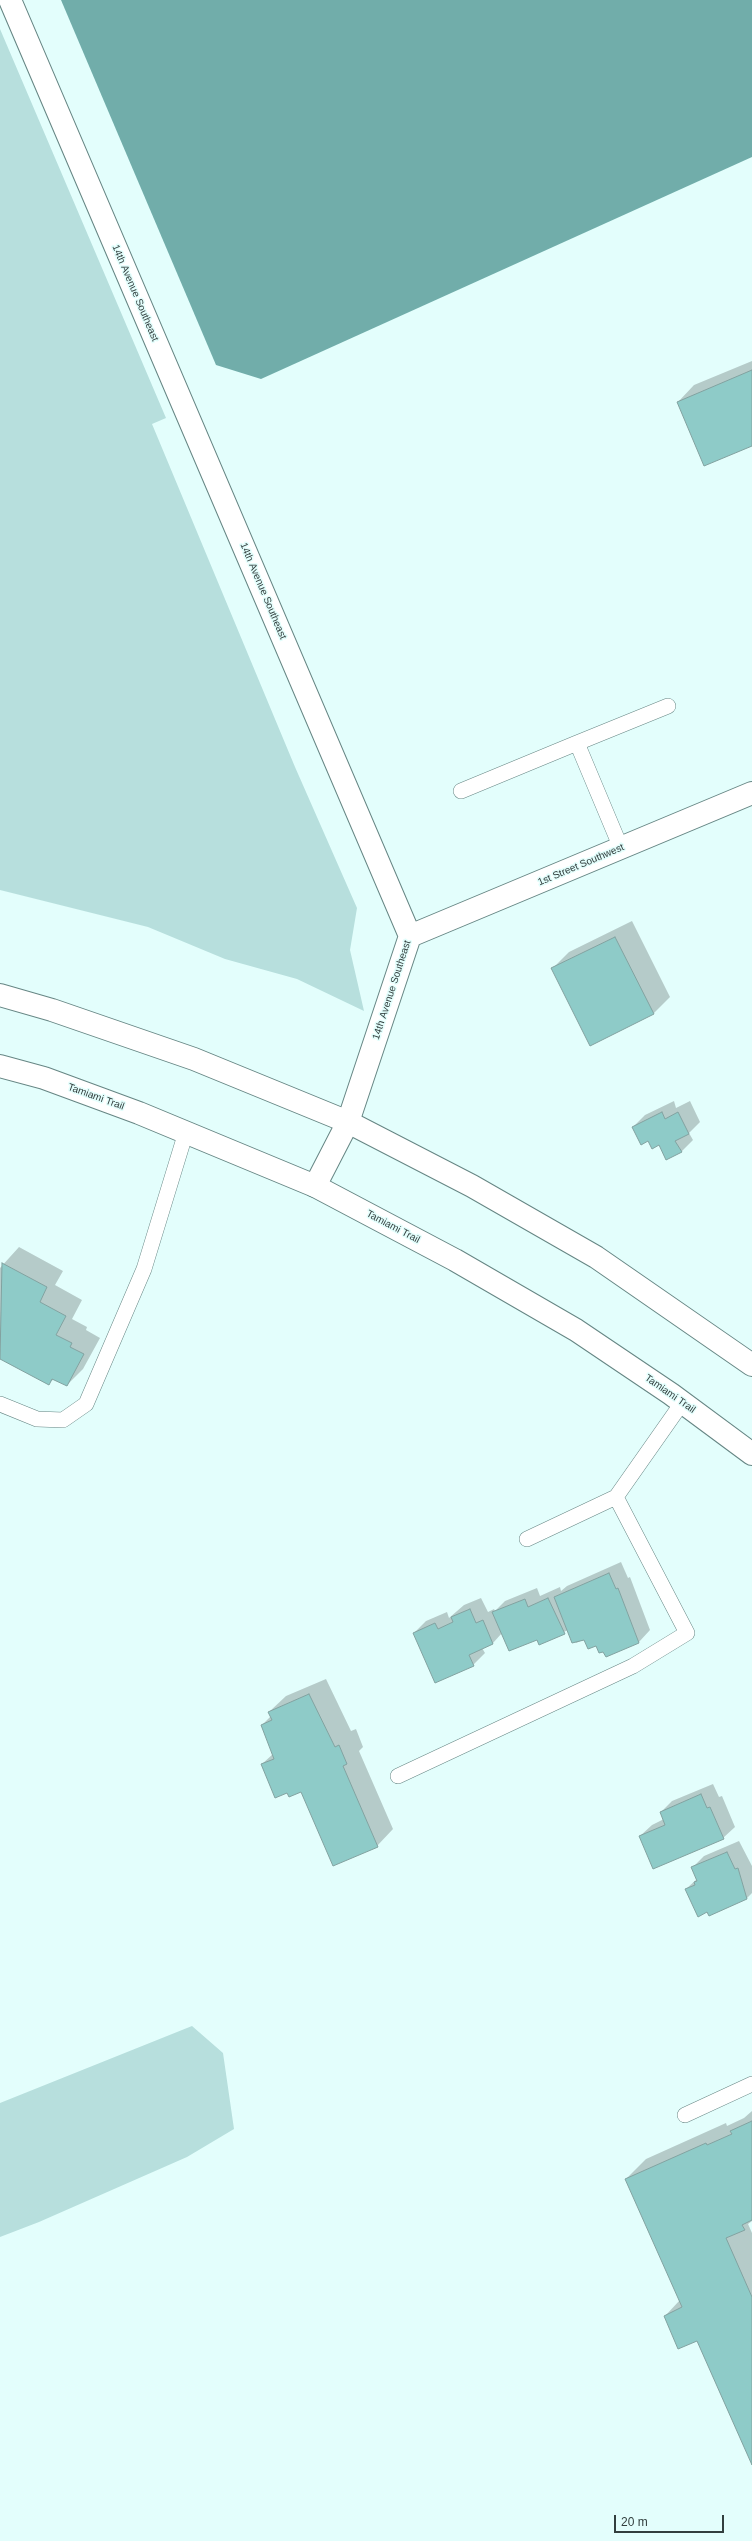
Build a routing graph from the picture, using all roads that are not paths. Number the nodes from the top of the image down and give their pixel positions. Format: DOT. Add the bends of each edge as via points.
graph roads {
  1 [pos="10,0"];
  2 [pos="668,706"];
  3 [pos="577,743"];
  4 [pos="461,791"];
  5 [pos="752,793"];
  6 [pos="622,848"];
  7 [pos="410,936"];
  8 [pos="0,995"];
  9 [pos="0,1066"];
  10 [pos="348,1122"];
  11 [pos="186,1132"];
  12 [pos="315,1186"];
  13 [pos="752,1365"];
  14 [pos="682,1403"];
  15 [pos="0,1404"];
  16 [pos="752,1454"];
  17 [pos="616,1497"];
  18 [pos="527,1539"];
  19 [pos="398,1776"];
  20 [pos="752,2084"];
  21 [pos="685,2115"];
  1 -- 7 [label="main road, 14th Avenue Southeast"];
  2 -- 3 [label="lane"];
  3 -- 4 [label="lane"];
  3 -- 6 [label="lane"];
  5 -- 6 [label="main road, 1st Street Southwest"];
  6 -- 7 [label="main road, 1st Street Southwest"];
  7 -- 10 [label="main road, 14th Avenue Southeast"];
  8 -- 10 [label="main road" via="52,1010 194,1059"];
  9 -- 11 [label="main road, Tamiami Trail" via="44,1078"];
  10 -- 12 [label="main road, 14th Avenue Southeast"];
  10 -- 13 [label="main road" via="472,1186 596,1257"];
  11 -- 12 [label="main road, Tamiami Trail"];
  11 -- 15 [label="lane" via="144,1268 86,1404 63,1420 37,1419"];
  12 -- 14 [label="main road, Tamiami Trail" via="455,1260 576,1330"];
  14 -- 16 [label="main road, Tamiami Trail"];
  14 -- 17 [label="lane"];
  17 -- 18 [label="lane"];
  17 -- 19 [label="lane" via="687,1632 633,1666"];
  20 -- 21 [label="lane"];
}
